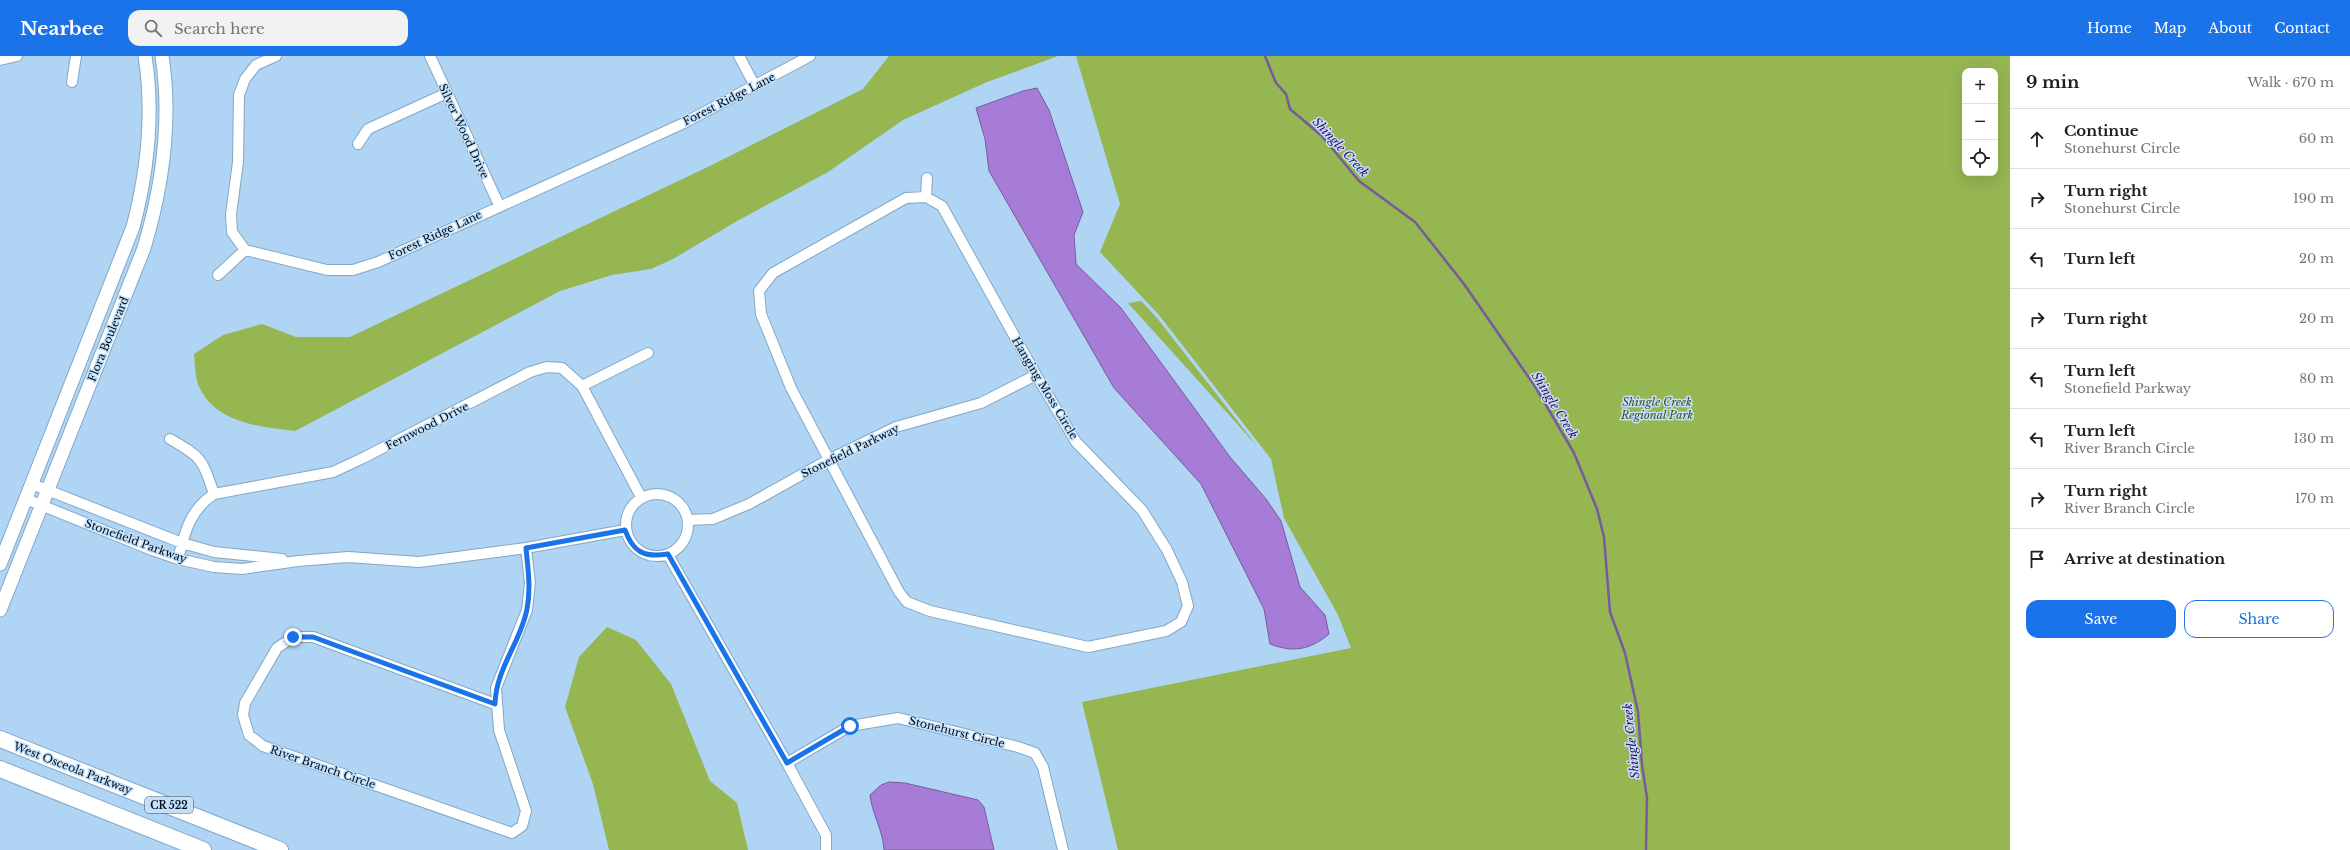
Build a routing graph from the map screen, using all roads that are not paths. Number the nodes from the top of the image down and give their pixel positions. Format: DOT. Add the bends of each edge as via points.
graph roads {
  1 [pos="17,56"];
  2 [pos="76,56"];
  3 [pos="144,56"];
  4 [pos="162,56"];
  5 [pos="276,56"];
  6 [pos="430,56"];
  7 [pos="739,56"];
  8 [pos="810,56"];
  9 [pos="0,60"];
  10 [pos="72,82"];
  11 [pos="755,86"];
  12 [pos="447,93"];
  13 [pos="358,144"];
  14 [pos="927,178"];
  15 [pos="926,197"];
  16 [pos="499,205"];
  17 [pos="245,250"];
  18 [pos="218,275"];
  19 [pos="103,304"];
  20 [pos="120,309"];
  21 [pos="98,316"];
  22 [pos="115,322"];
  23 [pos="648,353"];
  24 [pos="1036,374"];
  25 [pos="582,386"];
  26 [pos="170,439"];
  27 [pos="828,460"];
  28 [pos="32,484"];
  29 [pos="48,490"];
  30 [pos="214,494"];
  31 [pos="641,497"];
  32 [pos="26,499"];
  33 [pos="42,505"];
  34 [pos="688,520"];
  35 [pos="625,530"];
  36 [pos="182,543"];
  37 [pos="526,548"];
  38 [pos="668,554"];
  39 [pos="178,559"];
  40 [pos="298,561"];
  41 [pos="0,564"];
  42 [pos="0,610"];
  43 [pos="495,704"];
  44 [pos="0,740"];
  45 [pos="787,763"];
  46 [pos="0,768"];
  47 [pos="203,850"];
  48 [pos="280,850"];
  49 [pos="826,850"];
  50 [pos="1063,850"];
  1 -- 9 [label="street"];
  2 -- 10 [label="street"];
  3 -- 19 [label="street, Flora Boulevard" via="150,128 145,176 133,226"];
  4 -- 20 [label="street, Flora Boulevard" via="166,110 162,176 144,248"];
  5 -- 17 [label="street" via="256,65 245,79 239,95 238,162 231,214 232,232"];
  6 -- 12 [label="street, Silver Wood Drive"];
  7 -- 11 [label="street"];
  8 -- 11 [label="street, Forest Ridge Lane"];
  11 -- 16 [label="street, Forest Ridge Lane" via="684,122"];
  12 -- 13 [label="street" via="368,129"];
  12 -- 16 [label="street, Silver Wood Drive"];
  14 -- 15 [label="street"];
  15 -- 24 [label="street, Hanging Moss Circle" via="942,206"];
  15 -- 27 [label="street, Hanging Moss Circle" via="906,198 773,273 759,291 761,314 791,388"];
  16 -- 17 [label="street, Forest Ridge Lane" via="378,262 353,270 327,270"];
  17 -- 18 [label="street"];
  19 -- 20 [label="street"];
  19 -- 21 [label="street, Flora Boulevard"];
  20 -- 22 [label="street, Flora Boulevard"];
  21 -- 22 [label="street"];
  21 -- 28 [label="street, Flora Boulevard"];
  22 -- 29 [label="street, Flora Boulevard"];
  23 -- 25 [label="street"];
  24 -- 27 [label="street, Stonefield Parkway" via="981,403 896,427"];
  24 -- 27 [label="street, Hanging Moss Circle" via="1076,442 1142,510 1167,550 1182,582 1188,606 1181,622 1166,631 1088,647 930,611 907,602"];
  25 -- 30 [label="street, Fernwood Drive" via="562,368 547,367 530,372 333,472"];
  25 -- 31 [label="street, Fernwood Drive"];
  26 -- 30 [label="street" via="196,454 204,464"];
  27 -- 34 [label="street, Stonefield Parkway" via="749,504 713,519"];
  28 -- 29 [label="street, Stonefield Parkway"];
  28 -- 32 [label="street, Flora Boulevard"];
  29 -- 33 [label="street, Flora Boulevard"];
  29 -- 36 [label="street, Stonefield Parkway"];
  30 -- 36 [label="street, Fernwood Drive" via="201,503 194,513"];
  31 -- 34 [label="street" via="655,494 674,498 685,511"];
  31 -- 35 [label="street" via="629,510"];
  32 -- 33 [label="street, Stonefield Parkway"];
  32 -- 41 [label="street, Flora Boulevard"];
  33 -- 39 [label="street, Stonefield Parkway"];
  33 -- 42 [label="street, Flora Boulevard"];
  34 -- 38 [label="street" via="684,542"];
  35 -- 37 [label="street, Stonefield Parkway"];
  35 -- 38 [label="street" via="630,542 638,551 652,556"];
  36 -- 39 [label="street, Fernwood Drive"];
  36 -- 40 [label="street, Stonefield Parkway" via="214,552"];
  37 -- 40 [label="street, Stonefield Parkway" via="419,562 348,557"];
  37 -- 43 [label="street, River Branch Circle" via="530,583 527,610 496,688"];
  38 -- 45 [label="street"];
  39 -- 40 [label="street, Stonefield Parkway" via="214,567 242,569"];
  43 -- 43 [label="street, River Branch Circle" via="499,730 526,811 522,826 512,833 263,746 249,735 243,715 245,703 277,648 293,637 313,637"];
  44 -- 48 [label="main road, West Osceola Parkway / CR 522"];
  45 -- 49 [label="street" via="826,836"];
  45 -- 50 [label="street, Stonehurst Circle" via="850,726 898,718 1018,747 1035,753 1043,767"];
  46 -- 47 [label="main road, CR 522"];
}
